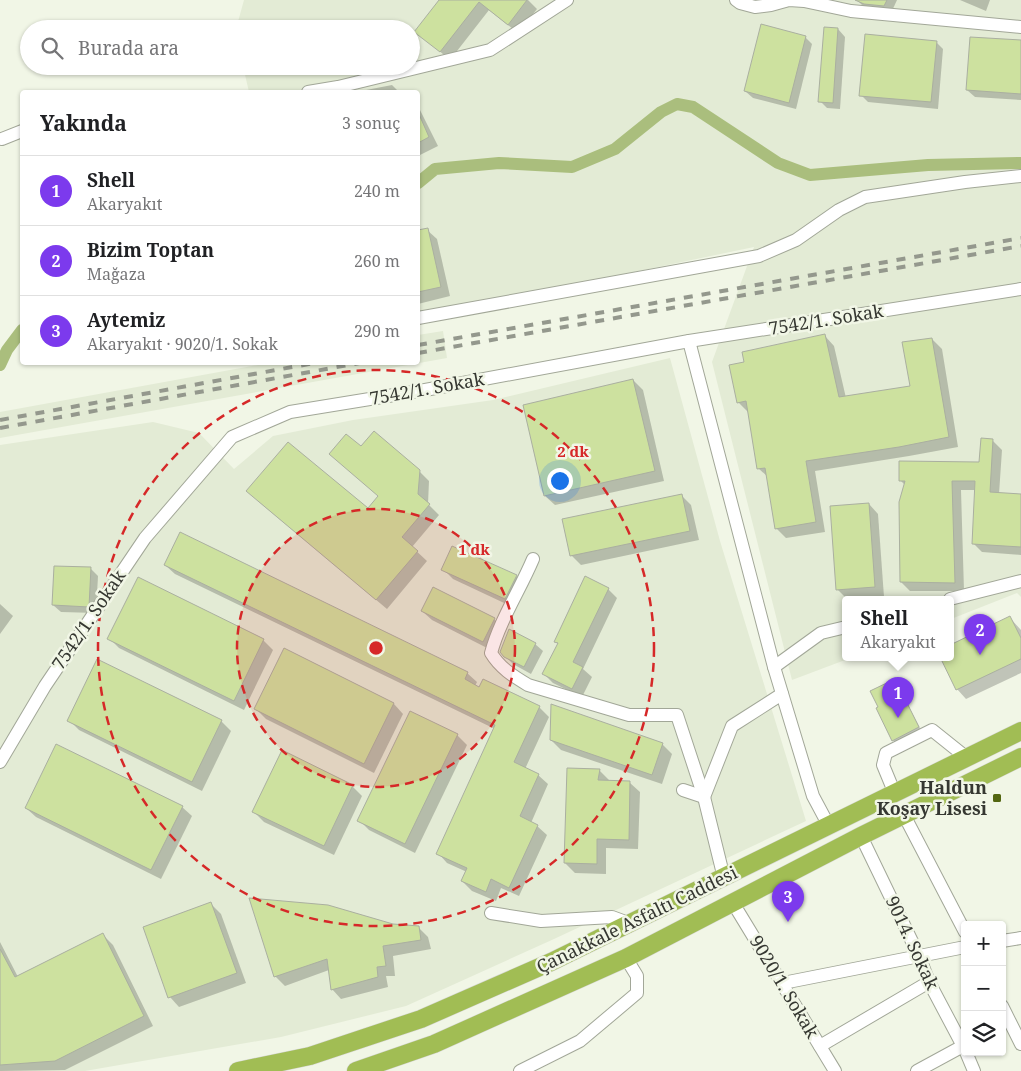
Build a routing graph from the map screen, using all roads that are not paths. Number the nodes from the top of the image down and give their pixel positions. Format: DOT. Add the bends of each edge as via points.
graph roads {
  1 [pos="567,0"];
  2 [pos="736,0"];
  3 [pos="1021,28"];
  4 [pos="420,67"];
  5 [pos="387,75"];
  6 [pos="320,90"];
  7 [pos="20,131"];
  8 [pos="2,139"];
  9 [pos="1021,176"];
  10 [pos="1021,289"];
  11 [pos="420,318"];
  12 [pos="690,341"];
  13 [pos="533,559"];
  14 [pos="1021,580"];
  15 [pos="954,598"];
  16 [pos="842,627"];
  17 [pos="774,667"];
  18 [pos="782,694"];
  19 [pos="1021,731"];
  20 [pos="1021,757"];
  21 [pos="967,758"];
  22 [pos="0,762"];
  23 [pos="684,790"];
  24 [pos="895,794"];
  25 [pos="704,797"];
  26 [pos="904,814"];
  27 [pos="829,826"];
  28 [pos="861,836"];
  29 [pos="724,878"];
  30 [pos="733,903"];
  31 [pos="491,913"];
  32 [pos="630,924"];
  33 [pos="961,924"];
  34 [pos="1021,938"];
  35 [pos="1006,940"];
  36 [pos="961,948"];
  37 [pos="919,956"];
  38 [pos="626,958"];
  39 [pos="929,982"];
  40 [pos="783,983"];
  41 [pos="1004,1011"];
  42 [pos="961,1043"];
  43 [pos="1021,1044"];
  44 [pos="820,1046"];
  45 [pos="961,1050"];
  46 [pos="967,1056"];
  47 [pos="238,1071"];
  48 [pos="356,1071"];
  49 [pos="520,1071"];
  50 [pos="835,1071"];
  51 [pos="917,1071"];
  52 [pos="974,1071"];
  1 -- 4 [label="street" via="490,50"];
  2 -- 3 [label="street" via="755,7 789,0 804,1 851,11"];
  5 -- 6 [label="street"];
  7 -- 8 [label="street"];
  9 -- 11 [label="street" via="865,197 839,210 796,240 759,256"];
  10 -- 12 [label="street, 7542/1. Sokak"];
  12 -- 17 [label="street"];
  12 -- 22 [label="street, 7542/1. Sokak" via="290,412 232,437 145,538 45,686"];
  13 -- 25 [label="street" via="495,641 492,653 496,662 528,685 629,715 677,715"];
  14 -- 15 [label="street"];
  16 -- 17 [label="street" via="821,633"];
  17 -- 18 [label="street"];
  18 -- 25 [label="street" via="732,726"];
  18 -- 27 [label="street" via="813,796"];
  19 -- 21 [label="highway, Çanakkale Asfaltı Caddesi"];
  20 -- 26 [label="highway, Çanakkale Asfaltı Caddesi"];
  21 -- 24 [label="highway, Çanakkale Asfaltı Caddesi"];
  21 -- 24 [label="street" via="932,730 886,752 883,765"];
  23 -- 25 [label="street"];
  24 -- 27 [label="highway, Çanakkale Asfaltı Caddesi"];
  25 -- 29 [label="street"];
  26 -- 28 [label="highway, Çanakkale Asfaltı Caddesi"];
  26 -- 33 [label="street"];
  27 -- 29 [label="highway, Çanakkale Asfaltı Caddesi"];
  28 -- 30 [label="highway, Çanakkale Asfaltı Caddesi"];
  28 -- 37 [label="street, 9014. Sokak"];
  29 -- 32 [label="highway, Çanakkale Asfaltı Caddesi"];
  30 -- 38 [label="highway, Çanakkale Asfaltı Caddesi"];
  30 -- 40 [label="street, 9020/1. Sokak"];
  31 -- 32 [label="street" via="541,921 612,917"];
  32 -- 47 [label="highway, Çanakkale Asfaltı Caddesi" via="421,1020 310,1056"];
  34 -- 35 [label="street"];
  36 -- 37 [label="street"];
  37 -- 39 [label="street, 9014. Sokak"];
  37 -- 40 [label="street"];
  38 -- 48 [label="highway, Çanakkale Asfaltı Caddesi" via="434,1044"];
  38 -- 49 [label="street" via="636,976 637,993 580,1041"];
  39 -- 42 [label="street, 9014. Sokak"];
  39 -- 44 [label="street"];
  40 -- 44 [label="street, 9020/1. Sokak"];
  41 -- 43 [label="street"];
  44 -- 50 [label="street, 9020/1. Sokak"];
  45 -- 51 [label="street"];
  46 -- 52 [label="street, 9014. Sokak"];
}
